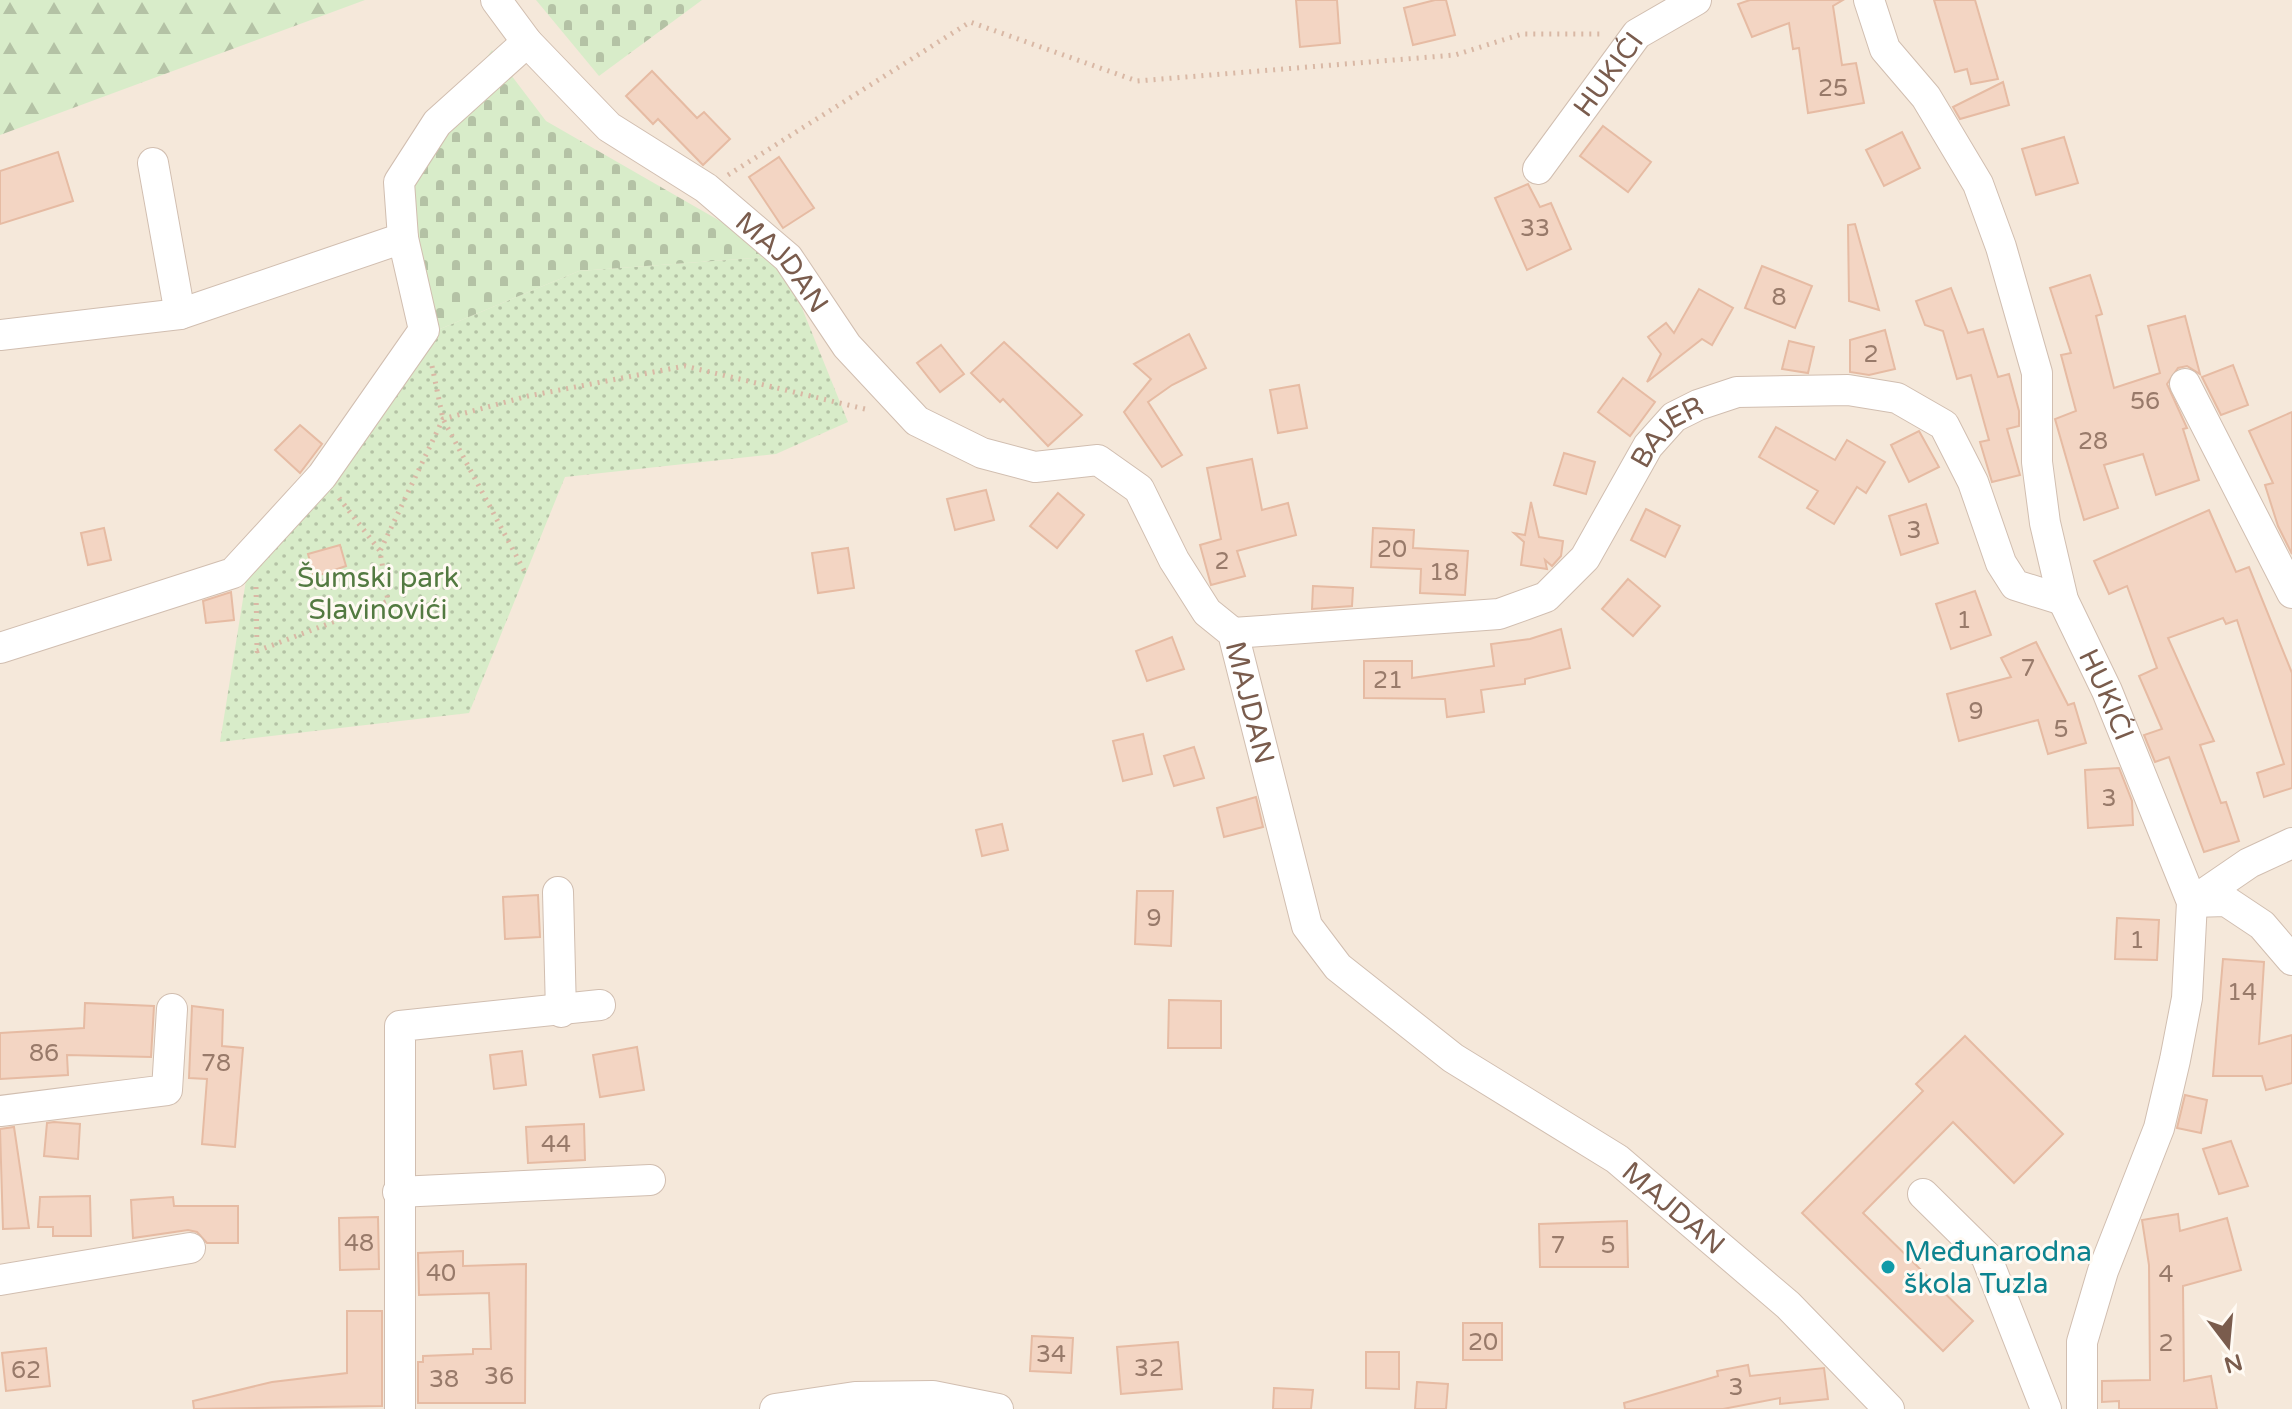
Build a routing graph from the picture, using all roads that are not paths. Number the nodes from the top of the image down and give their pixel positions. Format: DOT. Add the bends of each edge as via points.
graph roads {
  1 [pos="496,0"];
  2 [pos="1696,0"];
  3 [pos="1869,0"];
  4 [pos="527,42"];
  5 [pos="153,163"];
  6 [pos="1538,169"];
  7 [pos="403,238"];
  8 [pos="180,314"];
  9 [pos="0,335"];
  10 [pos="2185,384"];
  11 [pos="2292,593"];
  12 [pos="2063,600"];
  13 [pos="1233,633"];
  14 [pos="0,648"];
  15 [pos="2292,843"];
  16 [pos="558,892"];
  17 [pos="2192,902"];
  18 [pos="2292,960"];
  19 [pos="600,1005"];
  20 [pos="172,1009"];
  21 [pos="561,1012"];
  22 [pos="0,1111"];
  23 [pos="650,1180"];
  24 [pos="398,1192"];
  25 [pos="1923,1194"];
  26 [pos="190,1248"];
  27 [pos="0,1280"];
  28 [pos="933,1402"];
  29 [pos="400,1409"];
  30 [pos="775,1409"];
  31 [pos="998,1409"];
  32 [pos="1889,1409"];
  33 [pos="2046,1409"];
  34 [pos="2082,1409"];
  1 -- 4 [label="street, MAJDAN"];
  2 -- 6 [label="street, HUKIĆI" via="1637,34"];
  3 -- 12 [label="street, HUKIĆI" via="1885,49 1926,97 1978,184 2018,298 2037,373 2037,462"];
  4 -- 7 [label="street" via="437,123 399,182"];
  4 -- 13 [label="street, MAJDAN" via="609,127 706,188 788,258 847,346 917,421 982,453 1035,467 1098,460 1139,489 1207,612"];
  5 -- 8 [label="street"];
  7 -- 8 [label="street"];
  7 -- 14 [label="street" via="424,330 322,476 233,573"];
  8 -- 9 [label="street"];
  10 -- 11 [label="street"];
  12 -- 13 [label="street, BAJER" via="2015,585 1944,425 1897,398 1848,390 1737,392 1674,417 1648,446 1585,558 1546,597 1499,614"];
  12 -- 17 [label="street, HUKIĆI" via="2107,691"];
  13 -- 32 [label="street, MAJDAN" via="1307,926 1338,967 1453,1058 1617,1159 1788,1305"];
  15 -- 17 [label="street" via="2249,863"];
  16 -- 21 [label="street"];
  17 -- 18 [label="street" via="2226,901 2262,925"];
  17 -- 34 [label="street, HUKIĆI" via="2187,998 2175,1060 2159,1128 2103,1271 2082,1342"];
  19 -- 21 [label="street"];
  20 -- 22 [label="street" via="167,1090"];
  21 -- 24 [label="street" via="400,1026"];
  23 -- 24 [label="street"];
  24 -- 29 [label="street"];
  25 -- 33 [label="street" via="1986,1256"];
  26 -- 27 [label="street"];
  28 -- 30 [label="street" via="855,1397"];
  28 -- 31 [label="street"];
}
